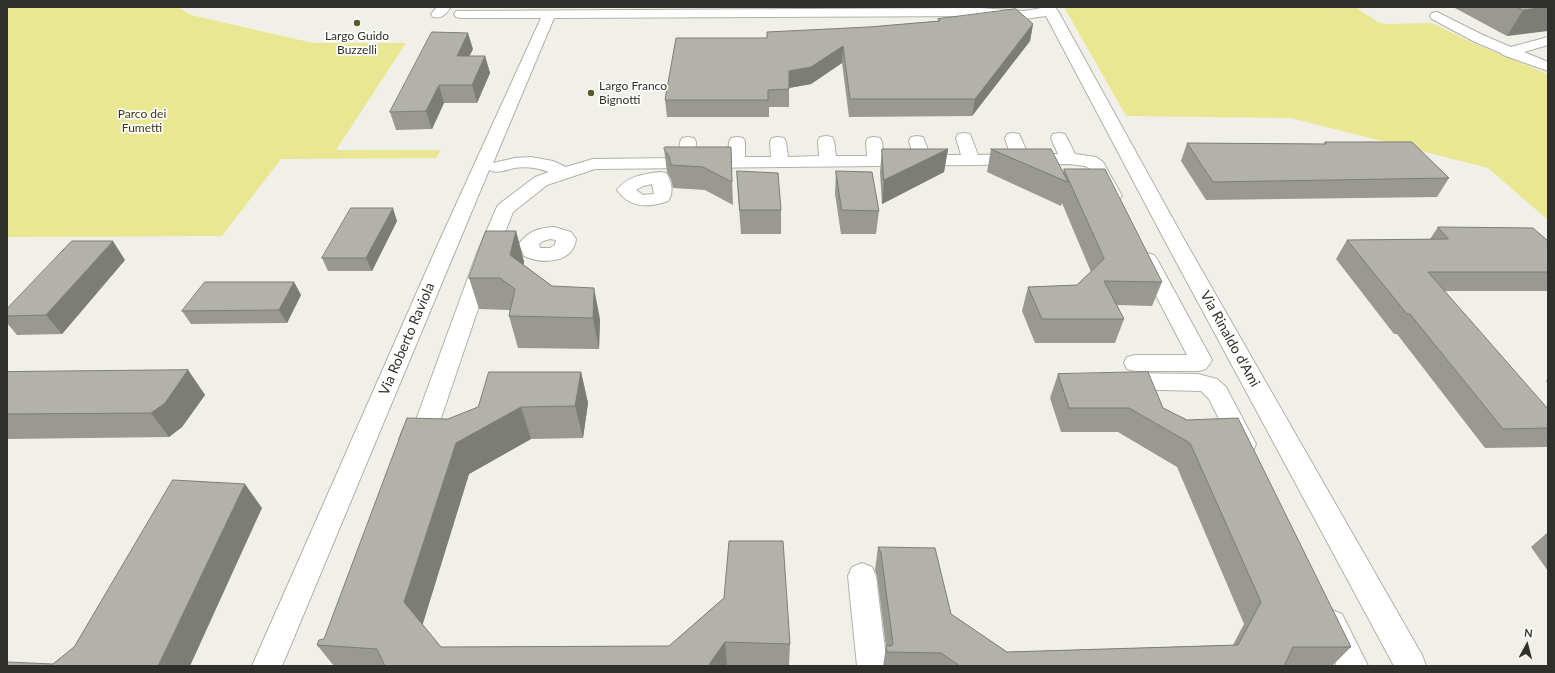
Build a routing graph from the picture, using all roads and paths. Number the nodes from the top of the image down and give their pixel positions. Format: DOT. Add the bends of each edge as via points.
graph roads {
  1 [pos="838,10"];
  2 [pos="1013,10"];
  3 [pos="461,14"];
  4 [pos="550,14"];
  5 [pos="1053,15"];
  6 [pos="1437,16"];
  7 [pos="1548,41"];
  8 [pos="1508,52"];
  9 [pos="1548,67"];
  10 [pos="964,138"];
  11 [pos="1013,138"];
  12 [pos="1060,138"];
  13 [pos="826,141"];
  14 [pos="918,141"];
  15 [pos="688,142"];
  16 [pos="737,142"];
  17 [pos="1069,159"];
  18 [pos="924,160"];
  19 [pos="971,160"];
  20 [pos="1021,160"];
  21 [pos="828,161"];
  22 [pos="736,162"];
  23 [pos="686,163"];
  24 [pos="490,167"];
  25 [pos="564,173"];
  26 [pos="535,185"];
  27 [pos="1123,215"];
  28 [pos="1138,243"];
  29 [pos="517,250"];
  30 [pos="487,253"];
  31 [pos="1131,356"];
  32 [pos="1097,381"];
  33 [pos="405,456"];
  34 [pos="1253,463"];
  35 [pos="862,576"];
  36 [pos="1322,603"];
  37 [pos="267,666"];
  38 [pos="872,666"];
  39 [pos="1353,666"];
  40 [pos="1411,666"];
  1 -- 2 [label="street"];
  1 -- 4 [label="street"];
  2 -- 5 [label="street"];
  2 -- 5 [label="street" via="1039,20"];
  3 -- 4 [label="street"];
  4 -- 24 [label="street, Via Roberto Raviola"];
  5 -- 40 [label="street, Via Rinaldo d'Ami" via="1175,241"];
  6 -- 8 [label="street"];
  7 -- 8 [label="street"];
  8 -- 9 [label="street"];
  10 -- 19 [label="street"];
  11 -- 20 [label="street"];
  12 -- 17 [label="street"];
  13 -- 21 [label="street"];
  14 -- 18 [label="street"];
  15 -- 23 [label="street"];
  16 -- 22 [label="street"];
  17 -- 20 [label="street"];
  17 -- 27 [label="street" via="1090,161 1097,166"];
  18 -- 19 [label="street"];
  18 -- 21 [label="street" via="875,152"];
  19 -- 20 [label="street"];
  21 -- 22 [label="street" via="779,152"];
  22 -- 23 [label="street"];
  23 -- 25 [label="street" via="662,170 593,164"];
  24 -- 25 [label="street" via="515,162 538,162"];
  24 -- 26 [label="street" via="524,176"];
  24 -- 37 [label="street, Via Roberto Raviola" via="449,242"];
  25 -- 26 [label="street" via="541,180"];
  26 -- 30 [label="street" via="505,209"];
  28 -- 31 [label="street" via="1195,348"];
  29 -- 30 [label="street"];
  30 -- 33 [label="street" via="427,424 421,431 413,434"];
  32 -- 34 [label="street" via="1198,382 1209,385 1218,393"];
  35 -- 38 [label="street"];
  36 -- 39 [label="street"];
}
